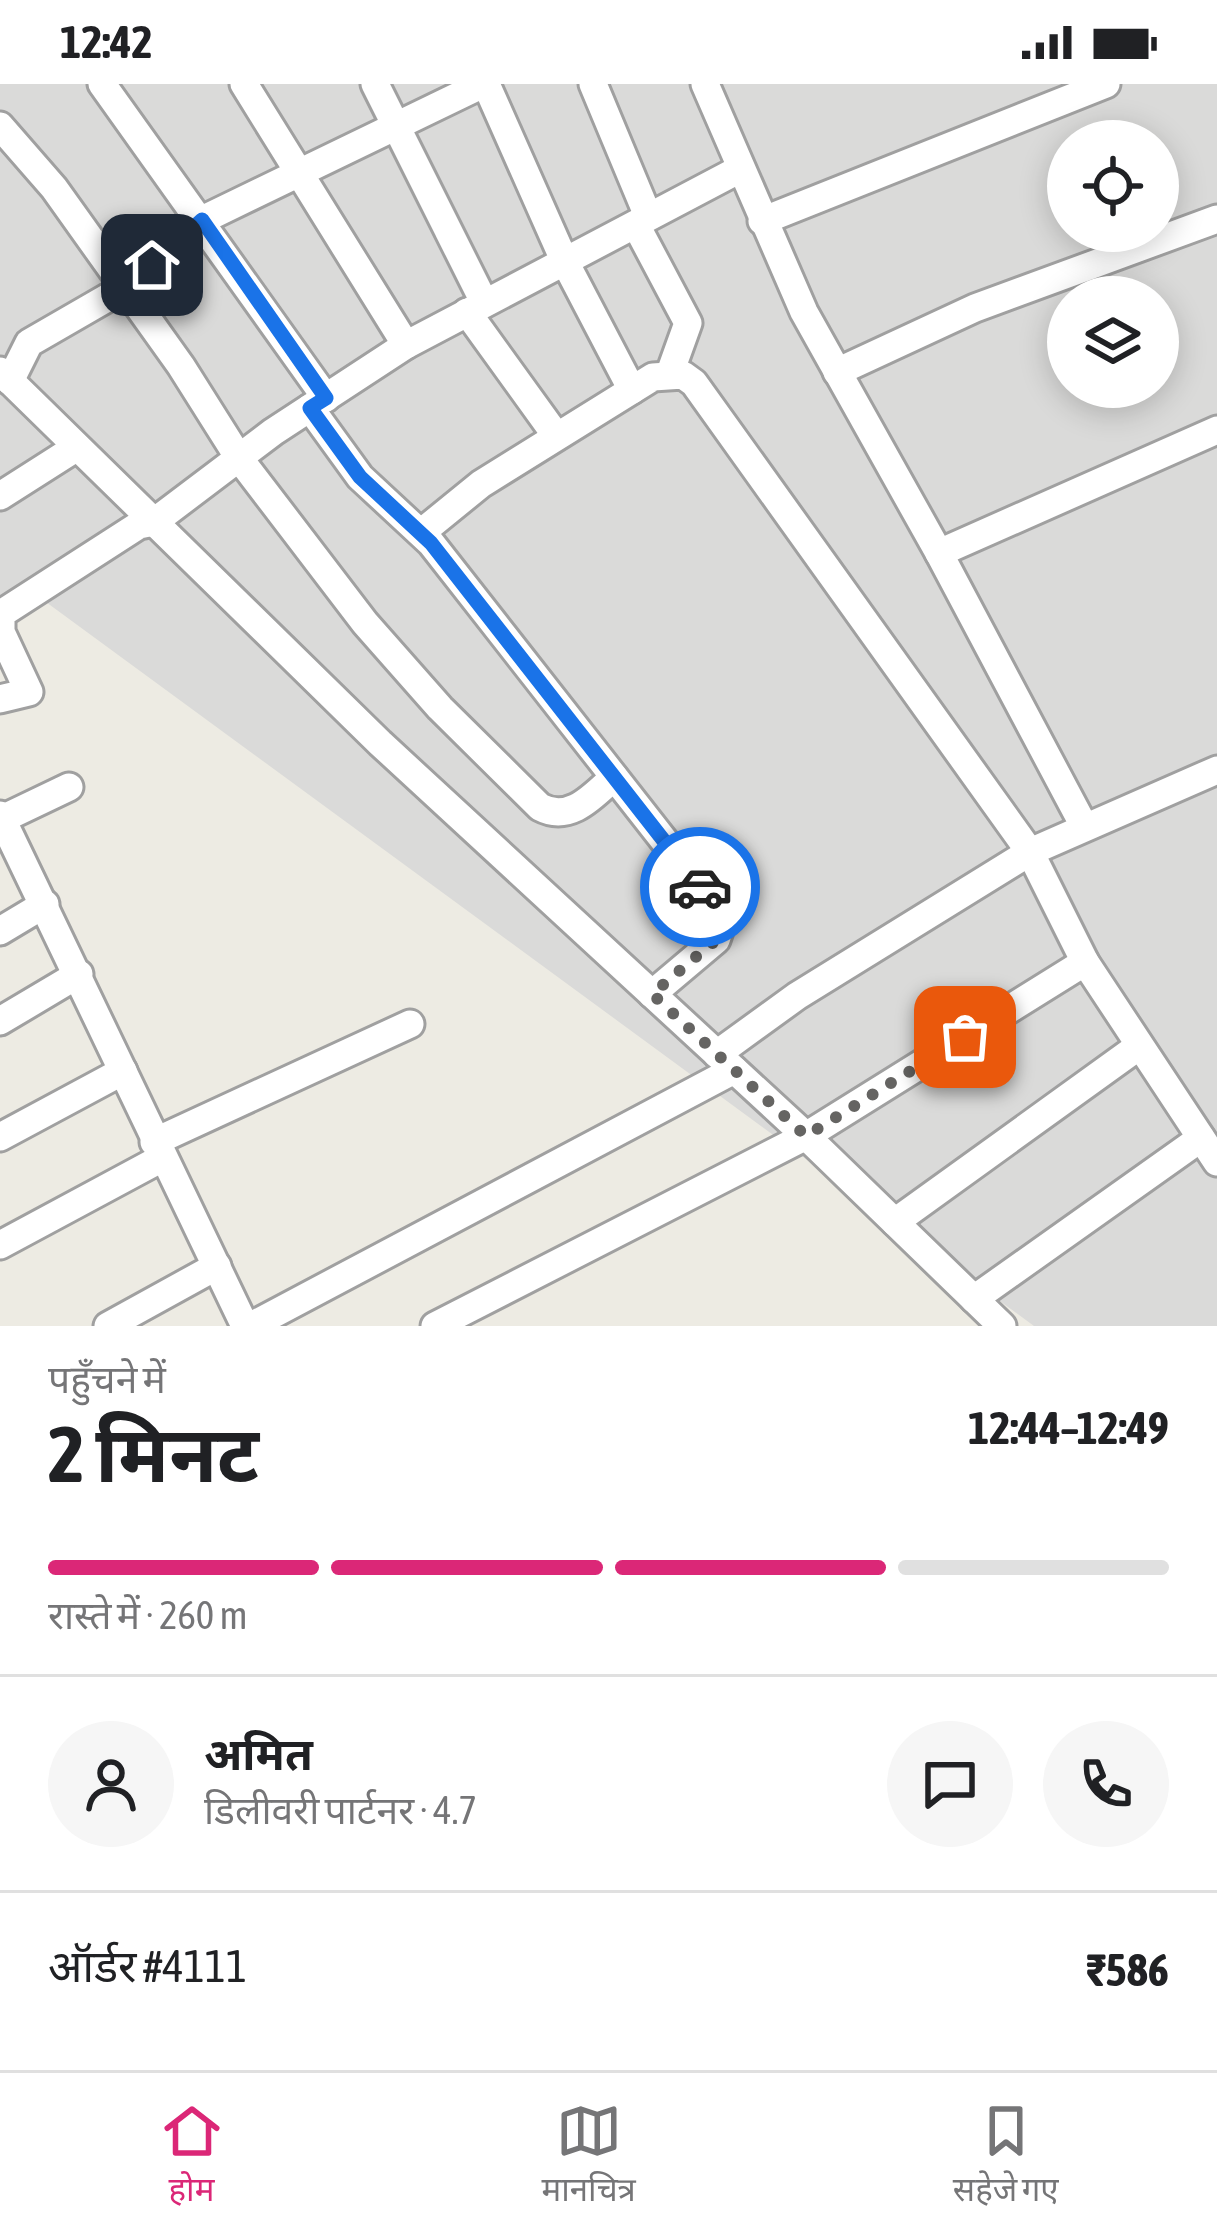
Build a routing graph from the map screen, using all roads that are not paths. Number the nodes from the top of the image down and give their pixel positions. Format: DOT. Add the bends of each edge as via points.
graph roads {
  1 [pos="102,84"];
  2 [pos="244,84"];
  3 [pos="375,84"];
  4 [pos="484,84"];
  5 [pos="593,84"];
  6 [pos="705,84"];
  7 [pos="1106,84"];
  8 [pos="395,124"];
  9 [pos="0,126"];
  10 [pos="740,169"];
  11 [pos="298,171"];
  12 [pos="648,216"];
  13 [pos="1217,218"];
  14 [pos="202,220"];
  15 [pos="762,221"];
  16 [pos="564,260"];
  17 [pos="126,287"];
  18 [pos="476,307"];
  19 [pos="406,345"];
  20 [pos="837,372"];
  21 [pos="670,373"];
  22 [pos="5,376"];
  23 [pos="632,390"];
  24 [pos="318,403"];
  25 [pos="1217,430"];
  26 [pos="555,434"];
  27 [pos="77,447"];
  28 [pos="239,458"];
  29 [pos="0,496"];
  30 [pos="154,522"];
  31 [pos="422,532"];
  32 [pos="939,553"];
  33 [pos="0,699"];
  34 [pos="1217,770"];
  35 [pos="614,777"];
  36 [pos="69,788"];
  37 [pos="1,817"];
  38 [pos="1084,826"];
  39 [pos="1030,852"];
  40 [pos="45,904"];
  41 [pos="0,931"];
  42 [pos="1085,962"];
  43 [pos="80,974"];
  44 [pos="652,994"];
  45 [pos="0,1021"];
  46 [pos="410,1024"];
  47 [pos="1139,1046"];
  48 [pos="725,1062"];
  49 [pos="123,1071"];
  50 [pos="806,1136"];
  51 [pos="0,1137"];
  52 [pos="1201,1138"];
  53 [pos="158,1150"];
  54 [pos="1217,1162"];
  55 [pos="895,1222"];
  56 [pos="0,1245"];
  57 [pos="217,1266"];
  58 [pos="974,1299"];
  59 [pos="108,1326"];
  60 [pos="248,1326"];
  61 [pos="435,1326"];
  62 [pos="1002,1326"];
  1 -- 14 [label="street"];
  2 -- 11 [label="street"];
  3 -- 8 [label="street"];
  4 -- 8 [label="street"];
  4 -- 16 [label="street"];
  5 -- 12 [label="street"];
  6 -- 10 [label="street"];
  7 -- 15 [label="street"];
  8 -- 11 [label="street"];
  8 -- 18 [label="street"];
  9 -- 17 [label="street"];
  10 -- 12 [label="street"];
  10 -- 15 [label="street"];
  11 -- 14 [label="street"];
  11 -- 19 [label="street"];
  12 -- 16 [label="street"];
  12 -- 21 [label="street" via="636,225 688,322"];
  13 -- 20 [label="street" via="975,308"];
  14 -- 17 [label="street"];
  14 -- 24 [label="street"];
  15 -- 20 [label="street"];
  16 -- 18 [label="street"];
  16 -- 23 [label="street"];
  17 -- 22 [label="street" via="28,343"];
  17 -- 28 [label="street"];
  18 -- 19 [label="street"];
  18 -- 26 [label="street"];
  19 -- 24 [label="street"];
  20 -- 32 [label="street"];
  21 -- 23 [label="street"];
  21 -- 39 [label="street" via="683,375 707,400"];
  22 -- 27 [label="street"];
  23 -- 26 [label="street"];
  24 -- 28 [label="street"];
  24 -- 31 [label="street" via="360,477"];
  25 -- 32 [label="street"];
  26 -- 31 [label="street"];
  27 -- 29 [label="street"];
  27 -- 30 [label="street"];
  28 -- 30 [label="street"];
  28 -- 35 [label="street" via="365,623 540,807 568,812"];
  30 -- 33 [label="street" via="1,614 1,632 29,692"];
  30 -- 44 [label="street"];
  31 -- 35 [label="street"];
  32 -- 38 [label="street"];
  34 -- 38 [label="street"];
  35 -- 44 [label="street" via="722,922 716,940"];
  36 -- 37 [label="street"];
  37 -- 40 [label="street"];
  38 -- 39 [label="street"];
  39 -- 42 [label="street"];
  39 -- 48 [label="street" via="866,952"];
  40 -- 41 [label="street"];
  40 -- 43 [label="street"];
  42 -- 47 [label="street"];
  42 -- 50 [label="street"];
  43 -- 45 [label="street"];
  43 -- 49 [label="street"];
  44 -- 48 [label="street"];
  46 -- 53 [label="street"];
  47 -- 52 [label="street"];
  47 -- 55 [label="street"];
  48 -- 50 [label="street"];
  48 -- 60 [label="street"];
  49 -- 51 [label="street"];
  49 -- 53 [label="street"];
  50 -- 55 [label="street"];
  50 -- 61 [label="street"];
  52 -- 54 [label="street"];
  52 -- 58 [label="street"];
  53 -- 56 [label="street"];
  53 -- 57 [label="street"];
  55 -- 58 [label="street"];
  57 -- 59 [label="street"];
  57 -- 60 [label="street"];
  58 -- 62 [label="street"];
}
